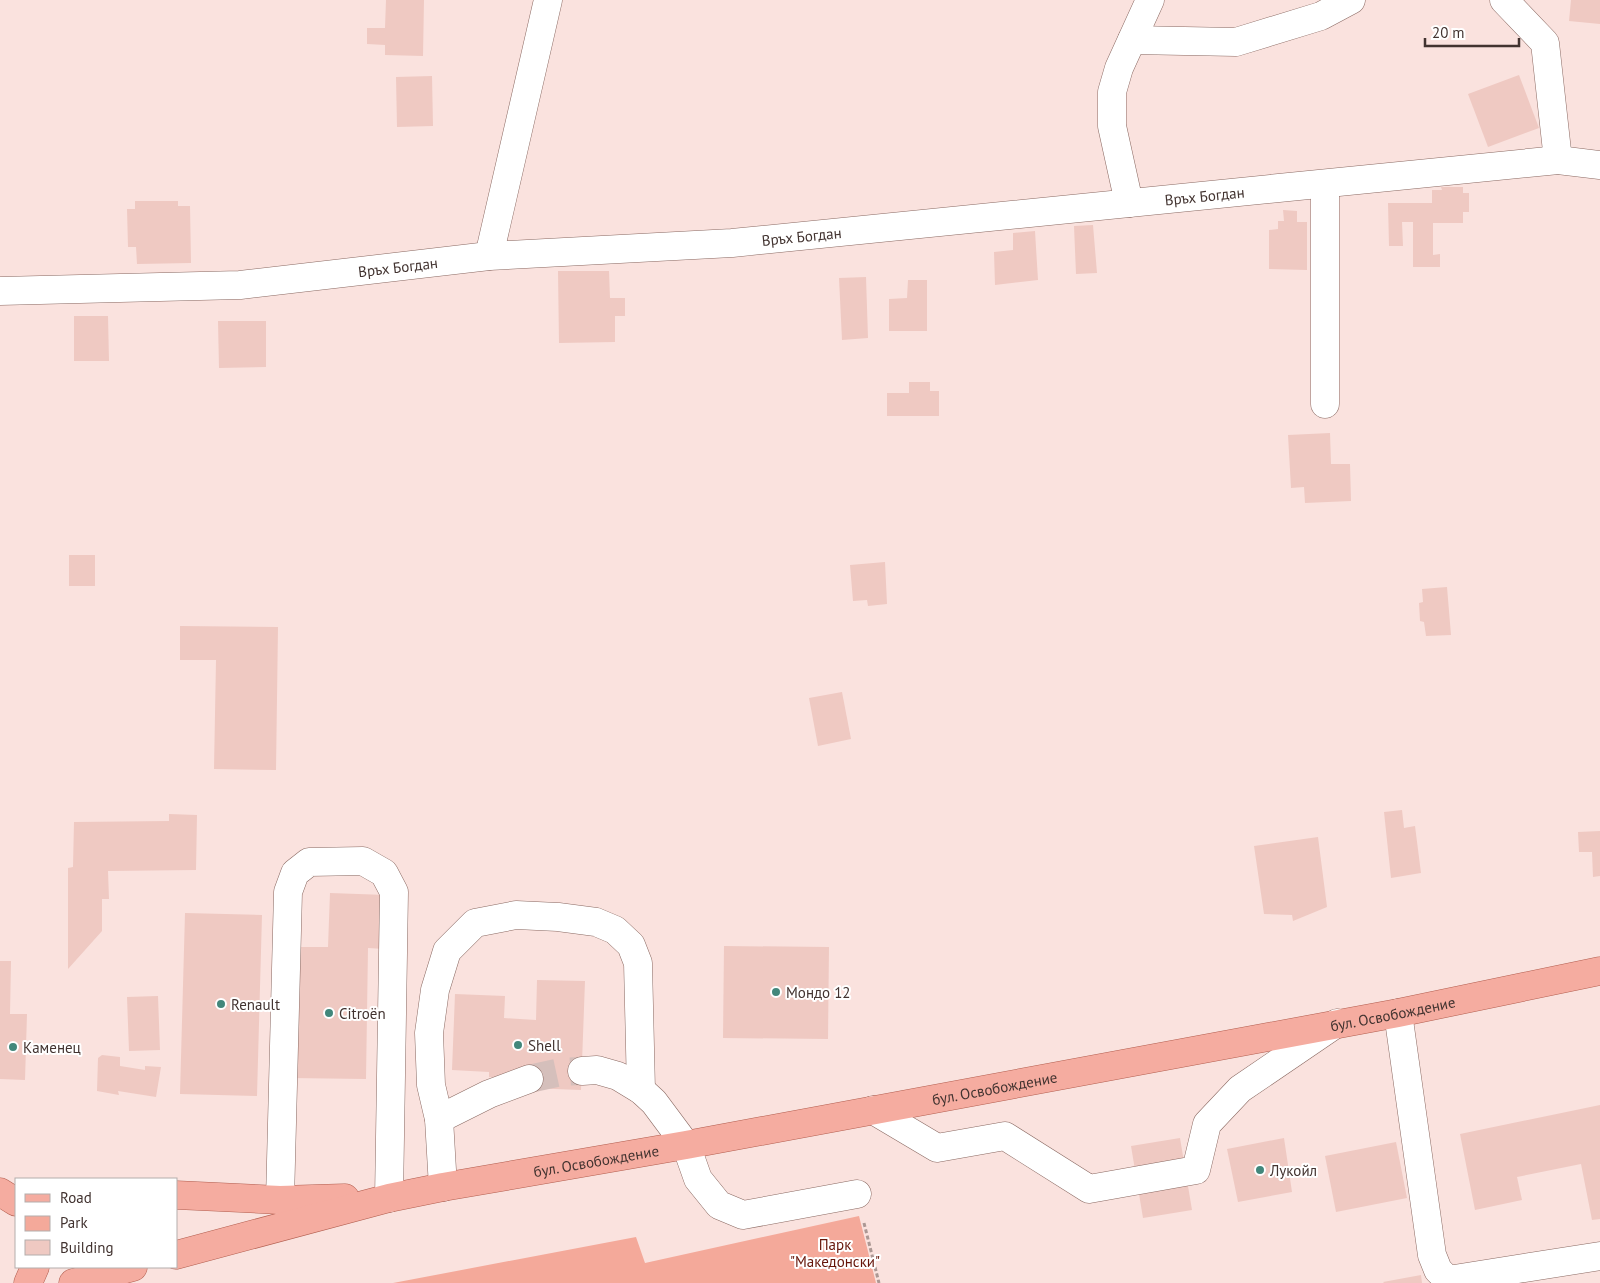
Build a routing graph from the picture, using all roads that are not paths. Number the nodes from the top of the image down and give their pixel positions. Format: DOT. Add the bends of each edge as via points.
graph roads {
  1 [pos="548,0"];
  2 [pos="1150,0"];
  3 [pos="1350,0"];
  4 [pos="1504,0"];
  5 [pos="1132,40"];
  6 [pos="1558,160"];
  7 [pos="1600,166"];
  8 [pos="1325,184"];
  9 [pos="1129,203"];
  10 [pos="490,256"];
  11 [pos="0,291"];
  12 [pos="1325,404"];
  13 [pos="1600,971"];
  14 [pos="1398,1013"];
  15 [pos="1337,1023"];
  16 [pos="582,1071"];
  17 [pos="529,1079"];
  18 [pos="641,1090"];
  19 [pos="873,1110"];
  20 [pos="439,1119"];
  21 [pos="686,1146"];
  22 [pos="443,1187"];
  23 [pos="15,1190"];
  24 [pos="0,1191"];
  25 [pos="857,1194"];
  26 [pos="178,1195"];
  27 [pos="389,1198"];
  28 [pos="280,1200"];
  29 [pos="15,1201"];
  30 [pos="178,1254"];
  31 [pos="1600,1256"];
  32 [pos="34,1268"];
  33 [pos="129,1268"];
  34 [pos="28,1283"];
  35 [pos="73,1283"];
  1 -- 10 [label="street"];
  2 -- 5 [label="street"];
  3 -- 5 [label="street" via="1321,16 1236,42"];
  4 -- 6 [label="street" via="1546,43"];
  5 -- 9 [label="street" via="1112,92 1112,126"];
  6 -- 7 [label="street, Връх Богдан"];
  6 -- 8 [label="street, Връх Богдан"];
  8 -- 9 [label="street, Връх Богдан"];
  8 -- 12 [label="street"];
  9 -- 10 [label="street, Връх Богдан" via="732,243"];
  10 -- 11 [label="street, Връх Богдан" via="240,285"];
  13 -- 14 [label="main road, бул. Освобождение"];
  14 -- 15 [label="main road, бул. Освобождение"];
  14 -- 31 [label="street" via="1432,1255 1438,1270 1448,1280"];
  15 -- 19 [label="main road, бул. Освобождение"];
  15 -- 19 [label="street" via="1240,1089 1207,1124 1196,1170 1089,1189 1005,1136 937,1148"];
  16 -- 18 [label="street" via="597,1070 618,1076"];
  17 -- 20 [label="street" via="489,1094"];
  18 -- 20 [label="street" via="638,963 631,945 615,930 596,922 516,915 475,923 447,951 435,990 429,1033 431,1085"];
  18 -- 21 [label="street" via="660,1108"];
  19 -- 21 [label="main road, бул. Освобождение"];
  20 -- 22 [label="street"];
  21 -- 22 [label="main road, бул. Освобождение"];
  21 -- 25 [label="street" via="698,1179 719,1205 743,1215"];
  22 -- 27 [label="main road, бул. Освобождение"];
  23 -- 24 [label="main road"];
  24 -- 29 [label="main road"];
  26 -- 28 [label="main road, бул. Освобождение"];
  27 -- 28 [label="main road, бул. Освобождение"];
  27 -- 28 [label="street" via="394,892 384,873 362,862 310,862 296,874 288,892"];
  27 -- 30 [label="main road, бул. Освобождение"];
  32 -- 34 [label="main road"];
  33 -- 35 [label="main road"];
}
